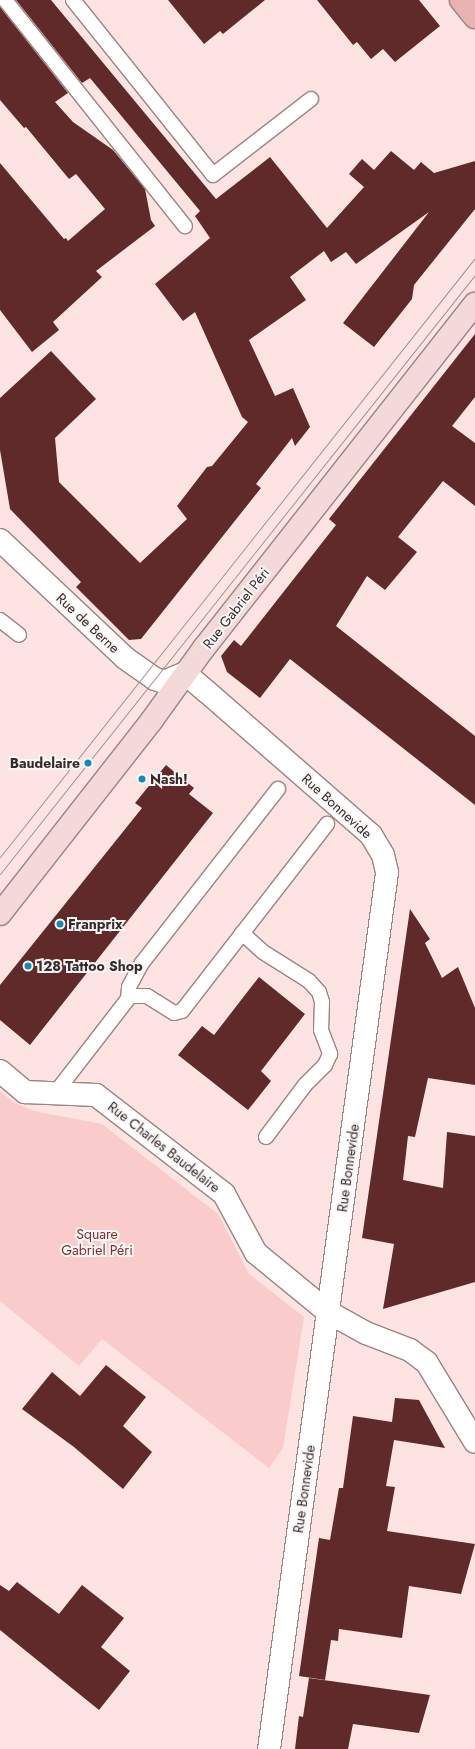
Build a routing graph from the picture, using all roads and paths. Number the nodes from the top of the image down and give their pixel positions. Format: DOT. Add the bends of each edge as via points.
graph roads {
  1 [pos="5,0"];
  2 [pos="73,0"];
  3 [pos="461,0"];
  4 [pos="475,17"];
  5 [pos="311,99"];
  6 [pos="185,226"];
  7 [pos="475,304"];
  8 [pos="0,540"];
  9 [pos="0,620"];
  10 [pos="19,635"];
  11 [pos="185,673"];
  12 [pos="278,789"];
  13 [pos="327,824"];
  14 [pos="0,914"];
  15 [pos="242,933"];
  16 [pos="129,996"];
  17 [pos="0,1071"];
  18 [pos="56,1092"];
  19 [pos="266,1137"];
  20 [pos="328,1312"];
  21 [pos="475,1442"];
  22 [pos="268,1749"];
  1 -- 6 [label="lane"];
  2 -- 5 [label="lane" via="213,175"];
  3 -- 4 [label="main road"];
  7 -- 11 [label="street, Rue Gabriel Péri"];
  8 -- 11 [label="street, Rue de Berne" via="125,658 154,679 164,682"];
  9 -- 10 [label="lane"];
  11 -- 14 [label="street, Rue Gabriel Péri" via="152,720"];
  11 -- 20 [label="street, Rue Bonnevide" via="371,835 383,855 386,867 384,906"];
  12 -- 16 [label="lane" via="142,963 129,987"];
  13 -- 15 [label="lane"];
  15 -- 16 [label="lane" via="182,1011 174,1013 147,996"];
  15 -- 19 [label="lane" via="263,952 309,981 319,992 322,1002 321,1030 330,1054 325,1065 305,1085"];
  16 -- 18 [label="lane"];
  17 -- 18 [label="street, Rue Charles Baudelaire" via="24,1092"];
  18 -- 20 [label="street, Rue Charles Baudelaire" via="96,1095 224,1194 256,1253"];
  20 -- 21 [label="street, Rue Charles Baudelaire" via="366,1334 410,1350 427,1363"];
  20 -- 22 [label="street, Rue Bonnevide"];
}
